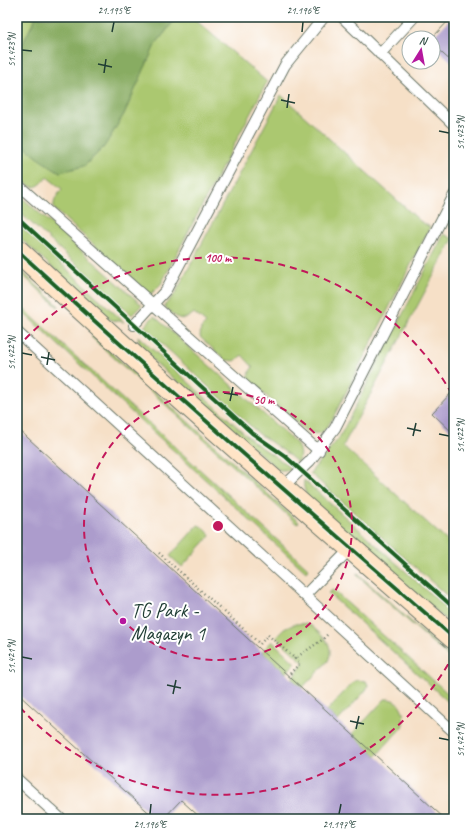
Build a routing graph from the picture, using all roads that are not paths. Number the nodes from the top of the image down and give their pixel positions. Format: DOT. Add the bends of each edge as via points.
graph roads {
  1 [pos="324,17"];
  2 [pos="342,17"];
  3 [pos="414,17"];
  4 [pos="380,54"];
  5 [pos="454,125"];
  6 [pos="17,184"];
  7 [pos="454,195"];
  8 [pos="17,250"];
  9 [pos="153,305"];
  10 [pos="134,325"];
  11 [pos="17,332"];
  12 [pos="319,450"];
  13 [pos="282,488"];
  14 [pos="351,548"];
  15 [pos="305,595"];
  16 [pos="454,638"];
  17 [pos="454,732"];
  18 [pos="17,779"];
  19 [pos="61,819"];
  1 -- 9 [label="lane" via="285,65 171,281"];
  2 -- 4 [label="lane"];
  3 -- 4 [label="lane"];
  4 -- 5 [label="lane"];
  6 -- 9 [label="lane"];
  7 -- 12 [label="lane" via="335,428"];
  8 -- 13 [label="street"];
  9 -- 10 [label="lane"];
  9 -- 12 [label="lane"];
  11 -- 15 [label="lane"];
  12 -- 13 [label="lane"];
  13 -- 14 [label="street"];
  14 -- 15 [label="lane"];
  14 -- 16 [label="street"];
  15 -- 17 [label="lane"];
  18 -- 19 [label="lane"];
}
